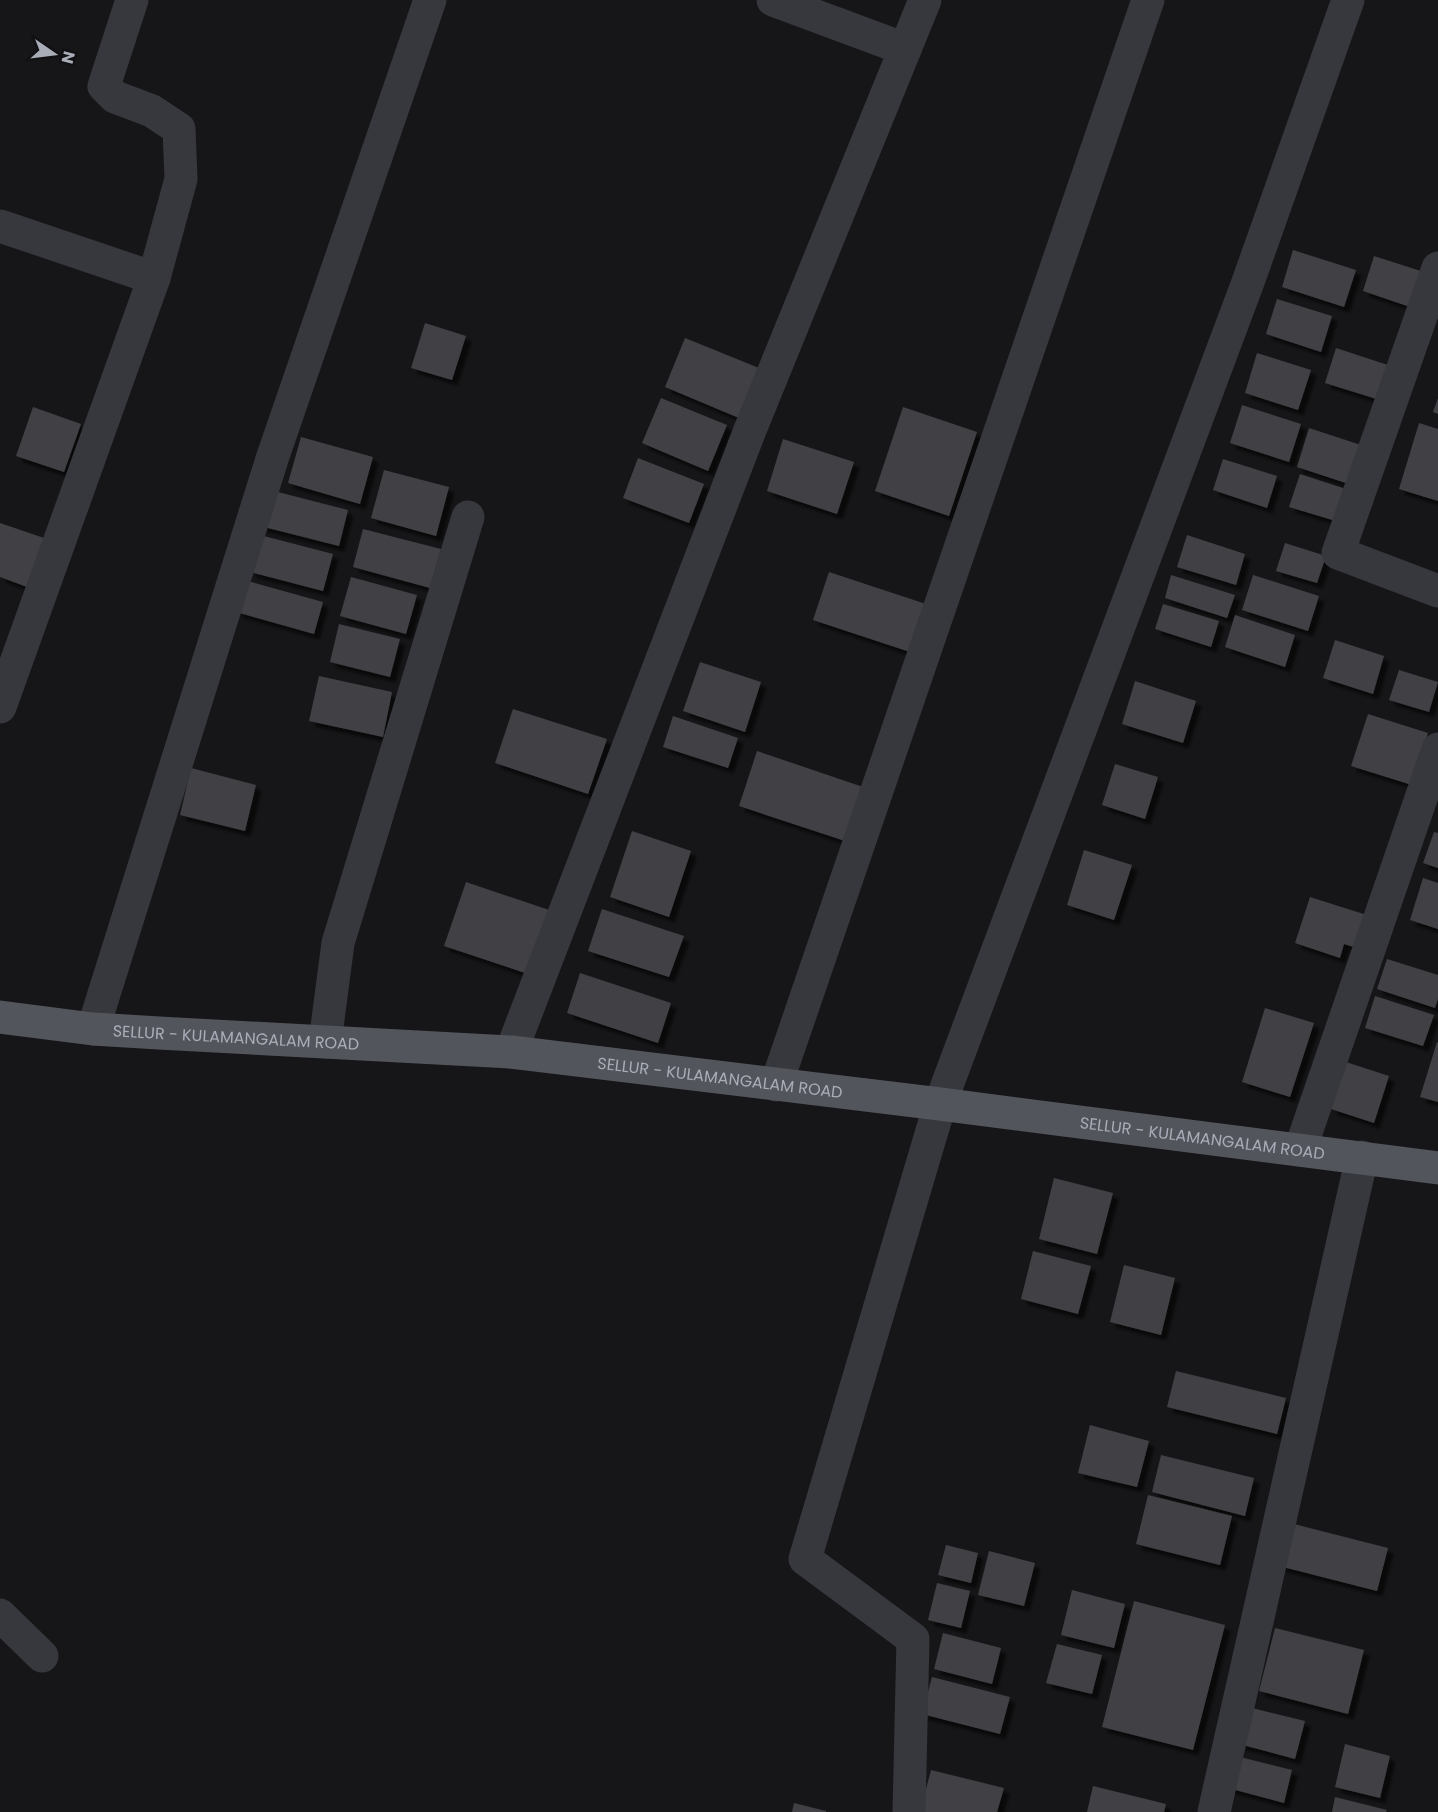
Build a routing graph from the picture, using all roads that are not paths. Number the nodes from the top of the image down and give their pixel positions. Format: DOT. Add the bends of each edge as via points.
graph roads {
  1 [pos="132,0"];
  2 [pos="430,0"];
  3 [pos="773,0"];
  4 [pos="925,0"];
  5 [pos="1148,0"];
  6 [pos="1348,0"];
  7 [pos="905,50"];
  8 [pos="0,226"];
  9 [pos="1438,268"];
  10 [pos="154,278"];
  11 [pos="468,517"];
  12 [pos="1438,591"];
  13 [pos="0,707"];
  14 [pos="1438,749"];
  15 [pos="0,1017"];
  16 [pos="93,1029"];
  17 [pos="325,1042"];
  18 [pos="511,1052"];
  19 [pos="776,1084"];
  20 [pos="940,1104"];
  21 [pos="1300,1150"];
  22 [pos="1362,1157"];
  23 [pos="1438,1168"];
  24 [pos="0,1615"];
  25 [pos="42,1656"];
  26 [pos="909,1812"];
  27 [pos="1214,1812"];
  1 -- 10 [label="street" via="104,86 115,97 152,111 179,129 181,179"];
  2 -- 16 [label="street" via="272,459"];
  3 -- 7 [label="street"];
  4 -- 7 [label="street"];
  5 -- 19 [label="street"];
  6 -- 20 [label="street" via="1248,282"];
  7 -- 18 [label="street" via="750,430"];
  8 -- 10 [label="street"];
  9 -- 12 [label="street" via="1338,553"];
  10 -- 13 [label="street"];
  11 -- 17 [label="street" via="338,943"];
  14 -- 21 [label="street"];
  15 -- 16 [label="main road, SELLUR - KULAMANGALAM ROAD"];
  16 -- 17 [label="main road, SELLUR - KULAMANGALAM ROAD"];
  17 -- 18 [label="main road, SELLUR - KULAMANGALAM ROAD"];
  18 -- 19 [label="main road, SELLUR - KULAMANGALAM ROAD"];
  19 -- 20 [label="main road, SELLUR - KULAMANGALAM ROAD"];
  20 -- 21 [label="main road, SELLUR - KULAMANGALAM ROAD"];
  20 -- 26 [label="street" via="805,1559 914,1639"];
  21 -- 22 [label="main road, SELLUR - KULAMANGALAM ROAD"];
  22 -- 23 [label="main road, SELLUR - KULAMANGALAM ROAD"];
  22 -- 27 [label="street"];
  24 -- 25 [label="street"];
}
